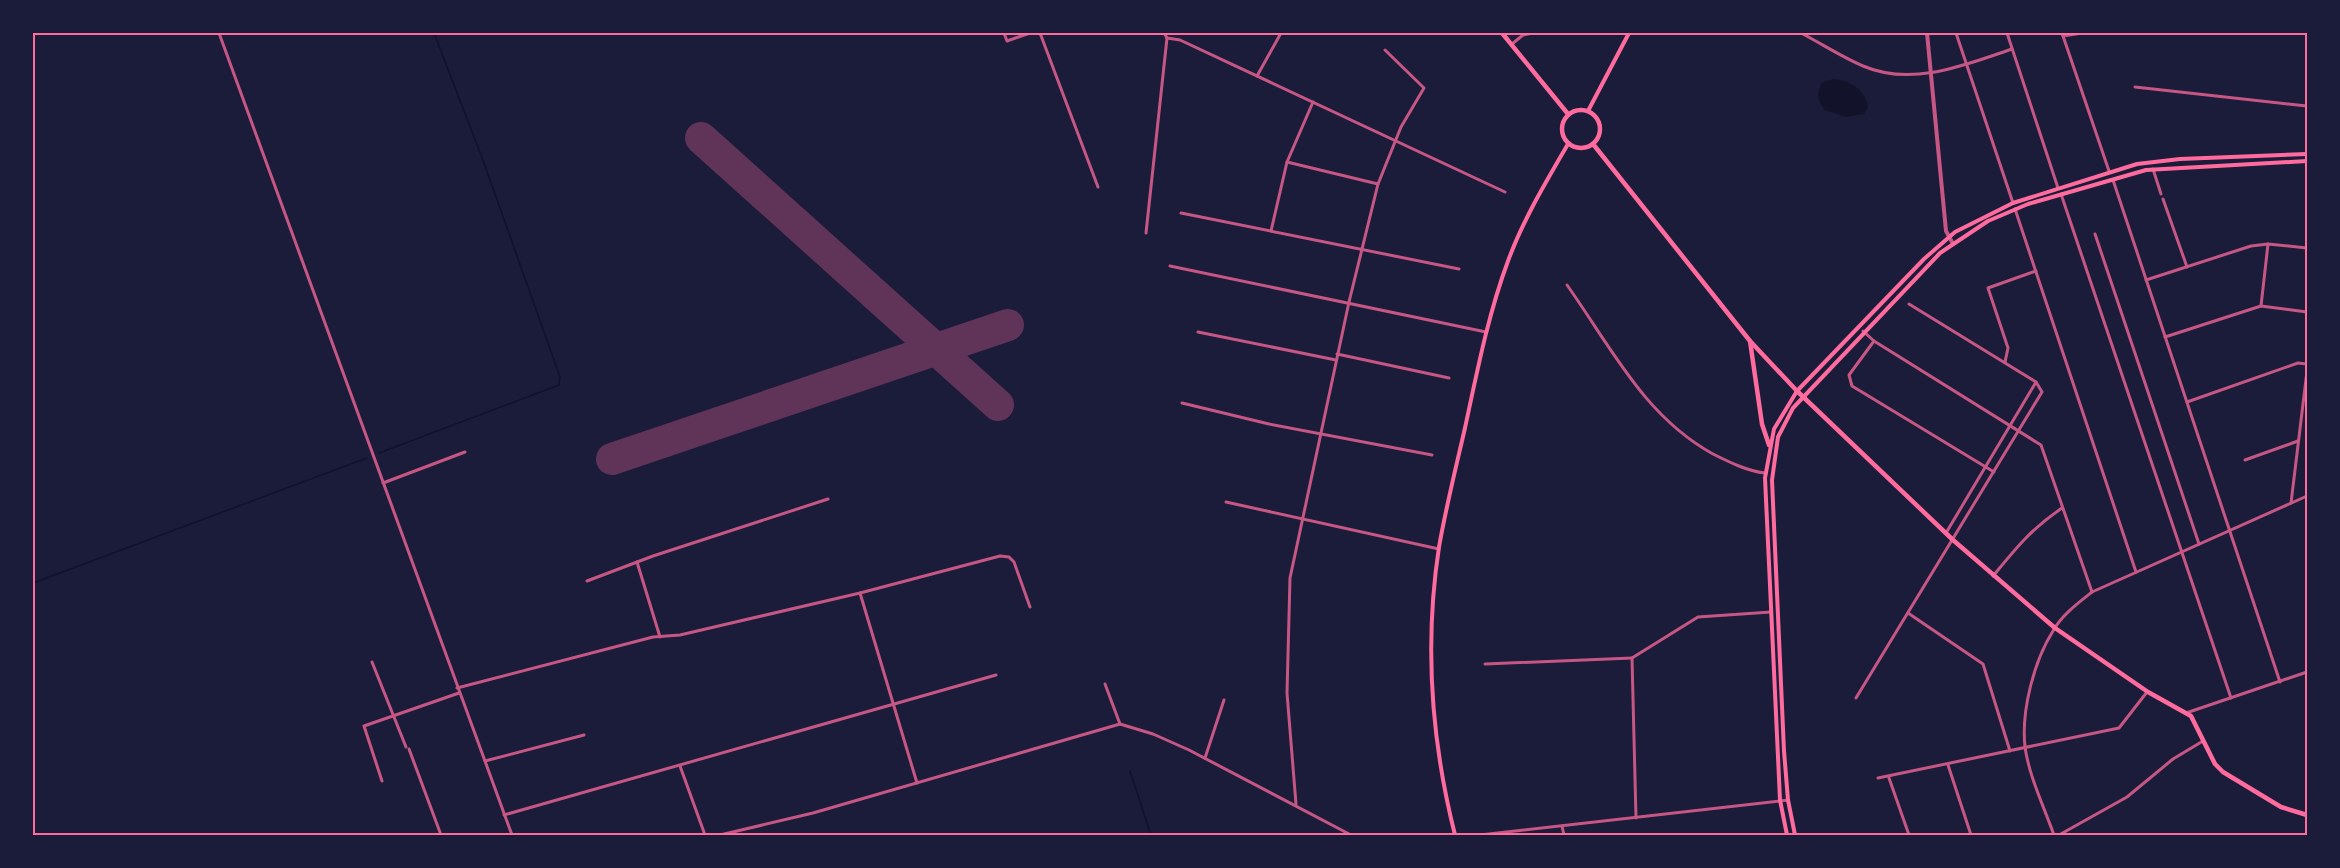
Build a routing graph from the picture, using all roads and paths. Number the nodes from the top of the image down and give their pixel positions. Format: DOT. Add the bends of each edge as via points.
graph roads {
  1 [pos="219,33"];
  2 [pos="1004,33"];
  3 [pos="1030,33"];
  4 [pos="1040,33"];
  5 [pos="1164,33"];
  6 [pos="1281,33"];
  7 [pos="1502,33"];
  8 [pos="1533,33"];
  9 [pos="1629,33"];
  10 [pos="1801,33"];
  11 [pos="1927,33"];
  12 [pos="1956,33"];
  13 [pos="2007,33"];
  14 [pos="2082,33"];
  15 [pos="2063,35"];
  16 [pos="1167,38"];
  17 [pos="1511,45"];
  18 [pos="2012,49"];
  19 [pos="1385,50"];
  20 [pos="1966,65"];
  21 [pos="1930,73"];
  22 [pos="1257,76"];
  23 [pos="2135,87"];
  24 [pos="1313,102"];
  25 [pos="2307,106"];
  26 [pos="1588,111"];
  27 [pos="1568,114"];
  28 [pos="1396,141"];
  29 [pos="1568,144"];
  30 [pos="1593,144"];
  31 [pos="2307,154"];
  32 [pos="2307,161"];
  33 [pos="1287,162"];
  34 [pos="2145,163"];
  35 [pos="2153,169"];
  36 [pos="2146,170"];
  37 [pos="2109,171"];
  38 [pos="2112,178"];
  39 [pos="1378,184"];
  40 [pos="1098,188"];
  41 [pos="2058,188"];
  42 [pos="1505,192"];
  43 [pos="2061,194"];
  44 [pos="2161,194"];
  45 [pos="2163,199"];
  46 [pos="2013,203"];
  47 [pos="2015,209"];
  48 [pos="1181,213"];
  49 [pos="1271,231"];
  50 [pos="1146,233"];
  51 [pos="2095,234"];
  52 [pos="1948,236"];
  53 [pos="1952,242"];
  54 [pos="2268,244"];
  55 [pos="2307,248"];
  56 [pos="1363,251"];
  57 [pos="1170,266"];
  58 [pos="2187,267"];
  59 [pos="1459,269"];
  60 [pos="2036,271"];
  61 [pos="2146,280"];
  62 [pos="1567,285"];
  63 [pos="1349,302"];
  64 [pos="1909,304"];
  65 [pos="2260,306"];
  66 [pos="2307,312"];
  67 [pos="1863,331"];
  68 [pos="1198,332"];
  69 [pos="1486,332"];
  70 [pos="2165,337"];
  71 [pos="1750,341"];
  72 [pos="1874,341"];
  73 [pos="1337,354"];
  74 [pos="1336,360"];
  75 [pos="2005,362"];
  76 [pos="2307,364"];
  77 [pos="2307,370"];
  78 [pos="1449,378"];
  79 [pos="2036,382"];
  80 [pos="1797,391"];
  81 [pos="1803,396"];
  82 [pos="2187,402"];
  83 [pos="1182,403"];
  84 [pos="2011,425"];
  85 [pos="2020,430"];
  86 [pos="1320,433"];
  87 [pos="2298,441"];
  88 [pos="1769,445"];
  89 [pos="465,452"];
  90 [pos="1432,454"];
  91 [pos="2245,460"];
  92 [pos="1985,467"];
  93 [pos="1994,472"];
  94 [pos="1765,473"];
  95 [pos="383,483"];
  96 [pos="2307,496"];
  97 [pos="828,499"];
  98 [pos="1226,502"];
  99 [pos="2291,503"];
  100 [pos="2062,508"];
  101 [pos="1302,517"];
  102 [pos="2230,531"];
  103 [pos="1946,533"];
  104 [pos="1953,540"];
  105 [pos="2199,544"];
  106 [pos="1439,549"];
  107 [pos="2181,552"];
  108 [pos="637,562"];
  109 [pos="2136,572"];
  110 [pos="1993,576"];
  111 [pos="587,581"];
  112 [pos="2092,592"];
  113 [pos="860,593"];
  114 [pos="1030,607"];
  115 [pos="1770,612"];
  116 [pos="1908,612"];
  117 [pos="2055,628"];
  118 [pos="660,637"];
  119 [pos="1632,658"];
  120 [pos="372,662"];
  121 [pos="1485,664"];
  122 [pos="2307,672"];
  123 [pos="996,675"];
  124 [pos="2280,682"];
  125 [pos="1106,684"];
  126 [pos="457,688"];
  127 [pos="2148,692"];
  128 [pos="459,693"];
  129 [pos="1856,698"];
  130 [pos="2231,698"];
  131 [pos="1224,700"];
  132 [pos="894,704"];
  133 [pos="2186,713"];
  134 [pos="395,715"];
  135 [pos="1120,724"];
  136 [pos="584,735"];
  137 [pos="2205,741"];
  138 [pos="2025,747"];
  139 [pos="2010,751"];
  140 [pos="1205,758"];
  141 [pos="484,761"];
  142 [pos="1948,765"];
  143 [pos="680,766"];
  144 [pos="1878,778"];
  145 [pos="1888,778"];
  146 [pos="382,782"];
  147 [pos="917,783"];
  148 [pos="1780,800"];
  149 [pos="1788,800"];
  150 [pos="1296,804"];
  151 [pos="2307,814"];
  152 [pos="504,815"];
  153 [pos="1636,818"];
  154 [pos="1562,826"];
  155 [pos="441,835"];
  156 [pos="512,835"];
  157 [pos="705,835"];
  158 [pos="720,835"];
  159 [pos="1351,835"];
  160 [pos="1455,835"];
  161 [pos="1480,835"];
  162 [pos="1564,835"];
  163 [pos="1787,835"];
  164 [pos="1796,835"];
  165 [pos="1909,835"];
  166 [pos="1971,835"];
  167 [pos="2054,835"];
  168 [pos="2059,835"];
  1 -- 95 [label="street"];
  2 -- 3 [label="street" via="1007,41"];
  4 -- 40 [label="street"];
  5 -- 16 [label="street"];
  6 -- 22 [label="street"];
  7 -- 17 [label="main road"];
  8 -- 17 [label="street"];
  9 -- 26 [label="main road"];
  10 -- 21 [label="street" via="1871,69 1893,74"];
  11 -- 21 [label="street"];
  12 -- 20 [label="street"];
  13 -- 18 [label="street"];
  14 -- 15 [label="street"];
  15 -- 37 [label="street"];
  16 -- 22 [label="street" via="1180,40"];
  16 -- 50 [label="street"];
  17 -- 27 [label="main road"];
  18 -- 20 [label="street"];
  18 -- 41 [label="street"];
  19 -- 28 [label="street" via="1424,88"];
  20 -- 21 [label="street"];
  20 -- 46 [label="street"];
  21 -- 52 [label="street"];
  22 -- 24 [label="street"];
  23 -- 25 [label="street"];
  24 -- 28 [label="street"];
  24 -- 33 [label="street"];
  26 -- 27 [label="main road"];
  26 -- 30 [label="main road" via="1600,126"];
  27 -- 29 [label="main road" via="1561,129"];
  28 -- 39 [label="street"];
  28 -- 42 [label="street"];
  29 -- 30 [label="main road" via="1581,149"];
  29 -- 69 [label="main road" via="1509,258"];
  30 -- 71 [label="main road"];
  31 -- 34 [label="main road"];
  32 -- 35 [label="main road"];
  33 -- 39 [label="street"];
  33 -- 49 [label="street"];
  34 -- 36 [label="main road"];
  34 -- 37 [label="main road"];
  35 -- 36 [label="main road"];
  35 -- 44 [label="street"];
  36 -- 38 [label="main road"];
  37 -- 41 [label="main road"];
  38 -- 43 [label="main road"];
  38 -- 61 [label="street"];
  39 -- 56 [label="street"];
  41 -- 46 [label="main road"];
  43 -- 47 [label="main road"];
  43 -- 107 [label="street"];
  45 -- 58 [label="street"];
  46 -- 52 [label="main road"];
  47 -- 53 [label="main road"];
  47 -- 60 [label="street"];
  48 -- 49 [label="street"];
  49 -- 56 [label="street"];
  51 -- 105 [label="street"];
  52 -- 53 [label="street"];
  52 -- 80 [label="main road"];
  53 -- 67 [label="main road"];
  54 -- 55 [label="street"];
  54 -- 58 [label="street"];
  54 -- 65 [label="street"];
  56 -- 59 [label="street"];
  56 -- 63 [label="street"];
  57 -- 63 [label="street"];
  58 -- 61 [label="street"];
  60 -- 75 [label="street" via="1988,288 2008,348"];
  60 -- 109 [label="street"];
  61 -- 70 [label="street"];
  62 -- 94 [label="street" via="1662,417 1696,444"];
  63 -- 69 [label="street"];
  63 -- 73 [label="street"];
  64 -- 75 [label="street"];
  65 -- 66 [label="street"];
  65 -- 70 [label="street"];
  67 -- 72 [label="street"];
  67 -- 81 [label="main road"];
  68 -- 74 [label="street"];
  69 -- 106 [label="main road"];
  70 -- 82 [label="street"];
  71 -- 80 [label="main road"];
  71 -- 88 [label="main road" via="1762,424"];
  72 -- 84 [label="street"];
  72 -- 92 [label="street" via="1849,375 1852,386"];
  73 -- 74 [label="street"];
  73 -- 78 [label="street"];
  74 -- 86 [label="street"];
  75 -- 79 [label="street"];
  76 -- 82 [label="street" via="2298,363"];
  77 -- 87 [label="street"];
  79 -- 84 [label="street"];
  79 -- 85 [label="street" via="2042,392"];
  80 -- 81 [label="main road"];
  80 -- 88 [label="main road" via="1780,417"];
  81 -- 103 [label="main road"];
  81 -- 149 [label="main road" via="1780,432 1772,480"];
  82 -- 102 [label="street"];
  83 -- 86 [label="street"];
  84 -- 85 [label="street"];
  84 -- 92 [label="street"];
  85 -- 93 [label="street"];
  85 -- 100 [label="street" via="2043,447"];
  86 -- 90 [label="street"];
  86 -- 101 [label="street"];
  87 -- 91 [label="street"];
  87 -- 99 [label="street"];
  88 -- 94 [label="main road"];
  89 -- 95 [label="street"];
  92 -- 93 [label="street"];
  92 -- 103 [label="street"];
  93 -- 104 [label="street"];
  94 -- 115 [label="main road"];
  95 -- 126 [label="street"];
  96 -- 99 [label="street"];
  97 -- 108 [label="street"];
  98 -- 101 [label="street"];
  99 -- 102 [label="street"];
  100 -- 110 [label="street" via="2018,543"];
  100 -- 112 [label="street"];
  101 -- 106 [label="street"];
  101 -- 150 [label="street" via="1288,606 1287,693"];
  102 -- 105 [label="street"];
  102 -- 124 [label="street"];
  103 -- 104 [label="main road"];
  104 -- 110 [label="main road"];
  104 -- 116 [label="street"];
  105 -- 107 [label="street"];
  106 -- 160 [label="main road" via="1431,685 1438,759"];
  107 -- 109 [label="street"];
  107 -- 130 [label="street"];
  108 -- 111 [label="street"];
  108 -- 118 [label="street"];
  109 -- 112 [label="street"];
  110 -- 117 [label="main road"];
  112 -- 117 [label="street"];
  113 -- 114 [label="street" via="1004,556 1014,562"];
  113 -- 118 [label="street"];
  113 -- 132 [label="street"];
  115 -- 119 [label="street" via="1698,617"];
  115 -- 148 [label="main road"];
  116 -- 129 [label="street"];
  116 -- 139 [label="street" via="1983,664"];
  117 -- 127 [label="main road"];
  117 -- 138 [label="street" via="2028,702"];
  118 -- 126 [label="street"];
  119 -- 121 [label="street"];
  119 -- 153 [label="street"];
  120 -- 134 [label="street"];
  122 -- 124 [label="street"];
  123 -- 132 [label="street"];
  124 -- 130 [label="street"];
  125 -- 135 [label="street"];
  126 -- 128 [label="street"];
  127 -- 133 [label="main road"];
  127 -- 138 [label="street" via="2119,728"];
  128 -- 134 [label="street"];
  128 -- 141 [label="street"];
  130 -- 133 [label="street"];
  131 -- 140 [label="street"];
  132 -- 143 [label="street"];
  132 -- 147 [label="street"];
  133 -- 137 [label="main road"];
  134 -- 146 [label="street" via="364,726"];
  134 -- 155 [label="street"];
  135 -- 140 [label="street"];
  135 -- 147 [label="street"];
  136 -- 141 [label="street"];
  137 -- 151 [label="main road" via="2223,772 2281,807"];
  137 -- 168 [label="street" via="2173,759 2127,797"];
  138 -- 139 [label="street"];
  138 -- 167 [label="street"];
  139 -- 142 [label="street"];
  140 -- 150 [label="street"];
  141 -- 152 [label="street"];
  142 -- 145 [label="street"];
  142 -- 166 [label="street"];
  143 -- 152 [label="street"];
  143 -- 157 [label="street"];
  144 -- 145 [label="street"];
  145 -- 165 [label="street"];
  147 -- 158 [label="street"];
  148 -- 149 [label="street"];
  148 -- 153 [label="street"];
  148 -- 163 [label="main road"];
  149 -- 164 [label="main road"];
  150 -- 159 [label="street"];
  152 -- 156 [label="street"];
  153 -- 154 [label="street"];
  154 -- 161 [label="street"];
  154 -- 162 [label="street"];
}
